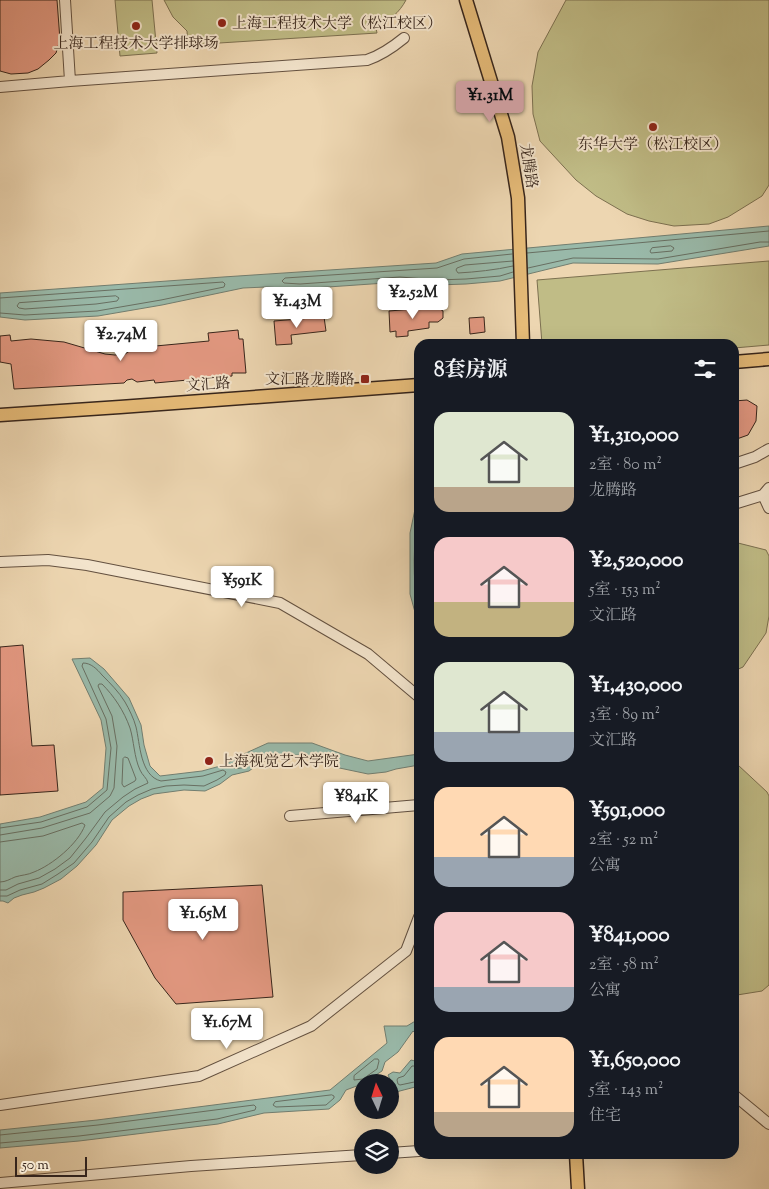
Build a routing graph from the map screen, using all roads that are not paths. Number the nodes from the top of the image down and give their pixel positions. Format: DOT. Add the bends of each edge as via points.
graph roads {
  1 [pos="65,0"];
  2 [pos="466,0"];
  3 [pos="404,38"];
  4 [pos="70,81"];
  5 [pos="0,86"];
  6 [pos="523,339"];
  7 [pos="769,359"];
  8 [pos="739,362"];
  9 [pos="414,385"];
  10 [pos="0,415"];
  11 [pos="769,449"];
  12 [pos="739,462"];
  13 [pos="766,491"];
  14 [pos="739,502"];
  15 [pos="769,508"];
  16 [pos="0,562"];
  17 [pos="414,693"];
  18 [pos="414,805"];
  19 [pos="290,816"];
  20 [pos="414,931"];
  21 [pos="739,1099"];
  22 [pos="0,1105"];
  23 [pos="769,1124"];
  24 [pos="414,1151"];
  25 [pos="399,1152"];
  26 [pos="354,1156"];
  27 [pos="576,1159"];
  28 [pos="0,1183"];
  29 [pos="578,1189"];
  1 -- 4 [label="street"];
  2 -- 6 [label="main road, 龙腾路" via="508,137 518,198"];
  3 -- 4 [label="street" via="368,60"];
  4 -- 5 [label="street"];
  7 -- 8 [label="main road"];
  9 -- 10 [label="main road, 文汇路"];
  11 -- 12 [label="street"];
  13 -- 14 [label="street"];
  13 -- 15 [label="street"];
  16 -- 17 [label="street" via="48,560 87,565 280,603 368,654"];
  18 -- 19 [label="street"];
  20 -- 22 [label="street" via="406,951 311,1026 199,1076"];
  21 -- 23 [label="street"];
  24 -- 25 [label="street"];
  26 -- 28 [label="street"];
  27 -- 29 [label="main road"];
}
